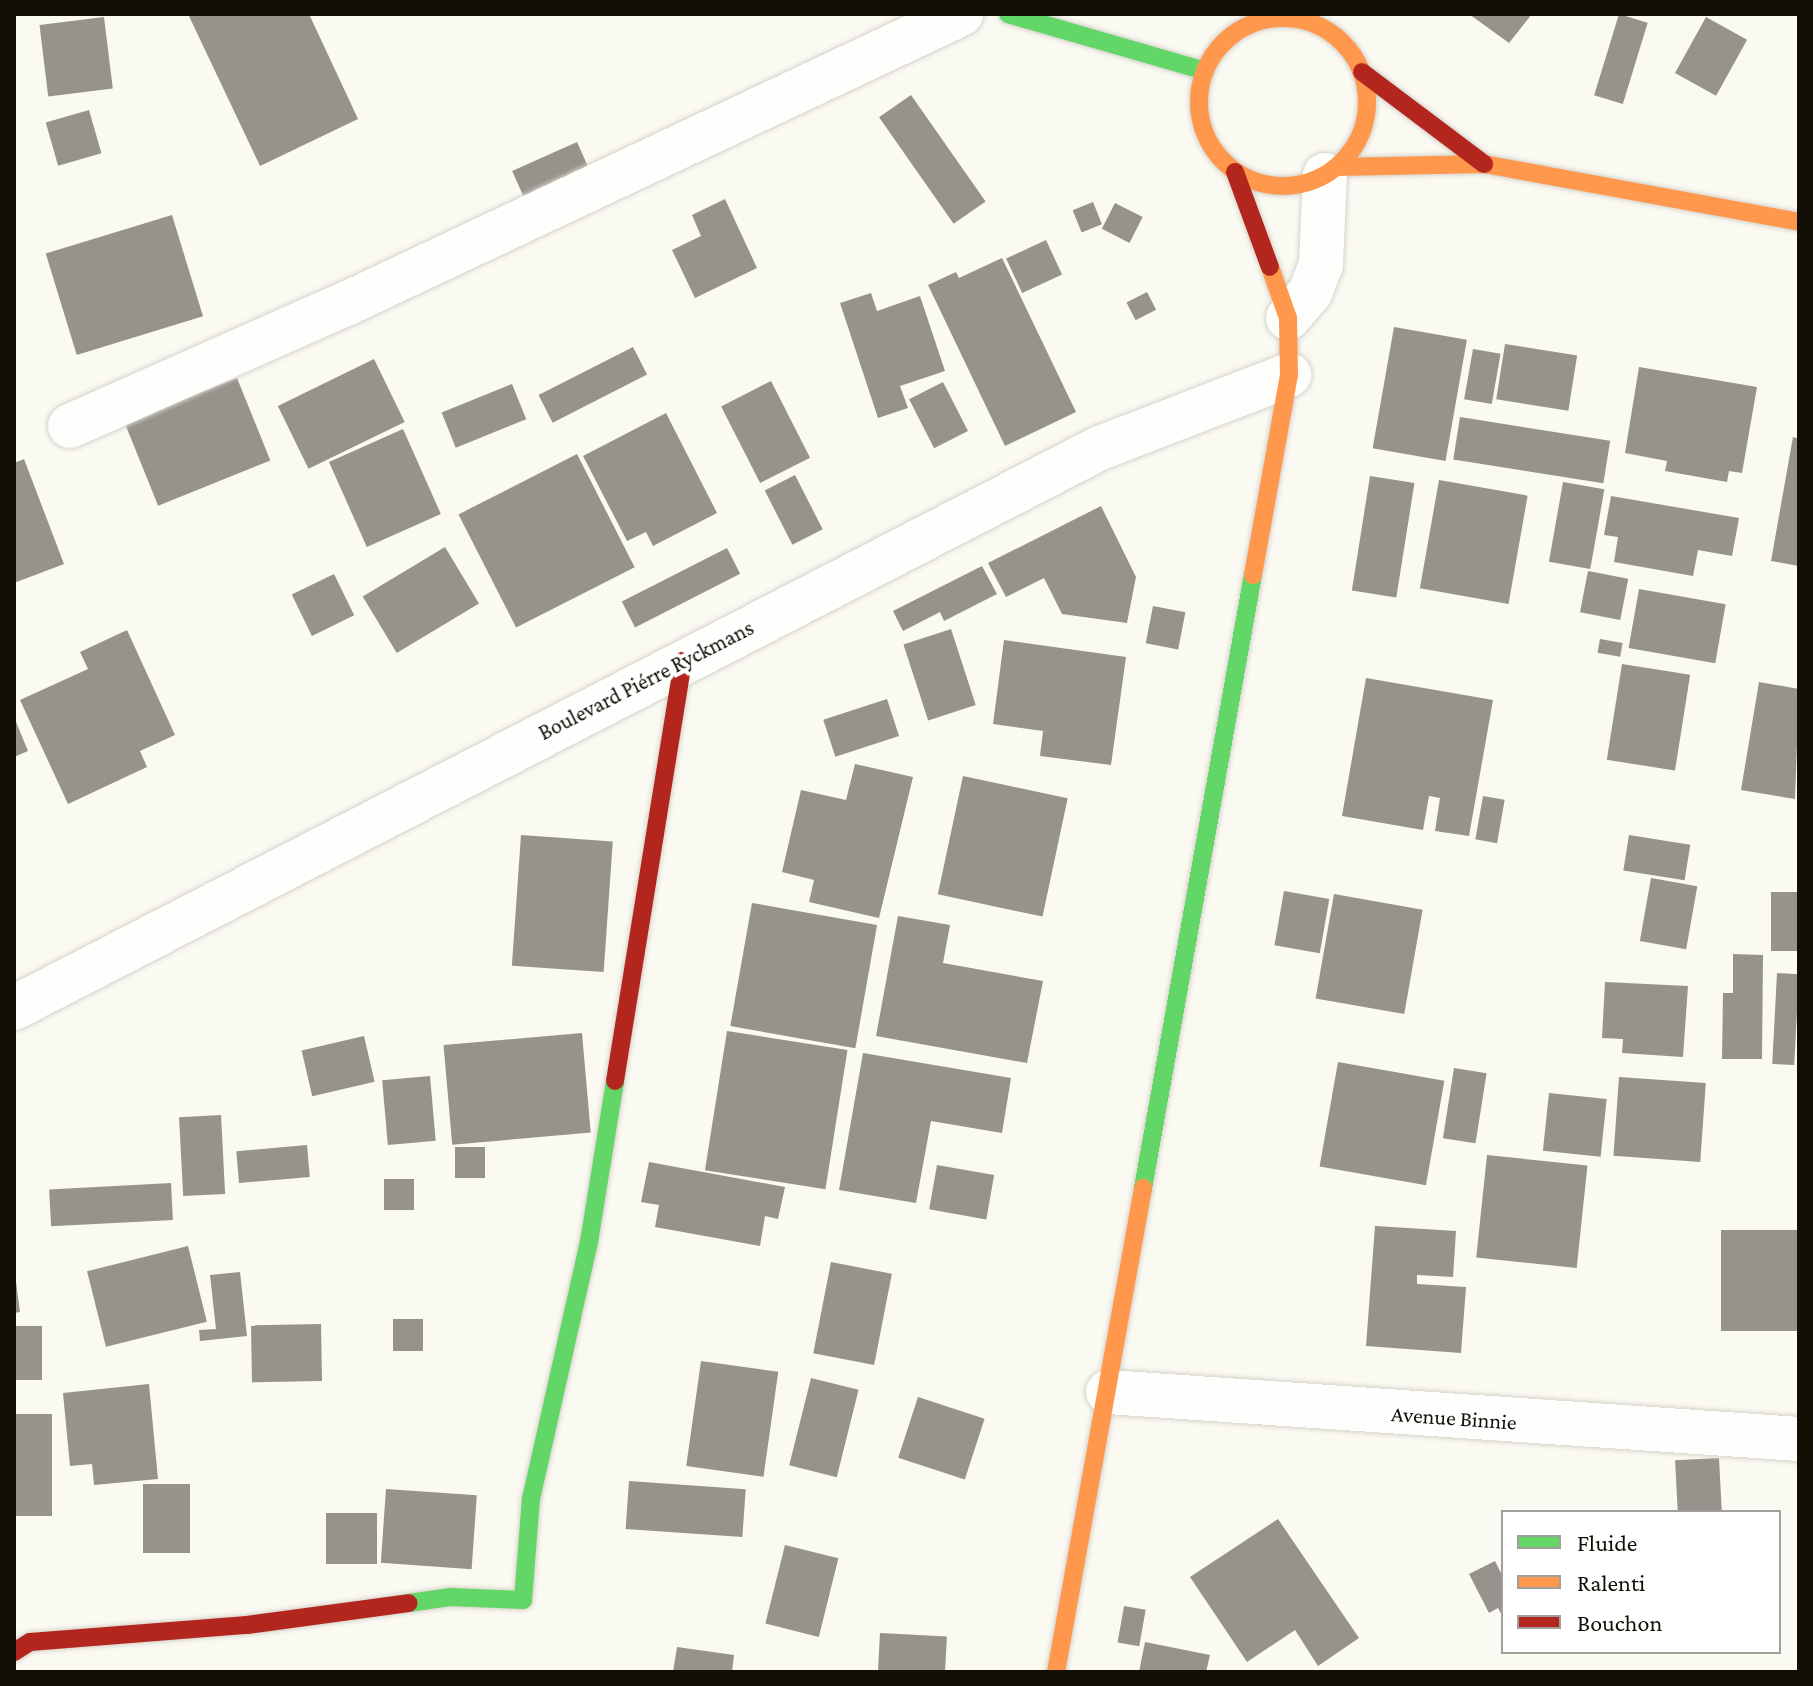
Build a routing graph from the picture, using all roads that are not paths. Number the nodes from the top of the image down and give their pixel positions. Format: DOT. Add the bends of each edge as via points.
graph roads {
  1 [pos="961,14"];
  2 [pos="1008,14"];
  3 [pos="1320,20"];
  4 [pos="1217,25"];
  5 [pos="1218,48"];
  6 [pos="1205,71"];
  7 [pos="1362,72"];
  8 [pos="1484,164"];
  9 [pos="1331,171"];
  10 [pos="1235,172"];
  11 [pos="1799,222"];
  12 [pos="1288,318"];
  13 [pos="1289,375"];
  14 [pos="70,426"];
  15 [pos="683,660"];
  16 [pos="14,1008"];
  17 [pos="1108,1392"];
  18 [pos="1799,1439"];
  19 [pos="14,1652"];
  20 [pos="1056,1672"];
  1 -- 14 [label="street" via="348,303"];
  2 -- 6 [label="street"];
  3 -- 5 [label="street" via="1256,22"];
  3 -- 7 [label="street" via="1353,54"];
  4 -- 5 [label="street"];
  5 -- 6 [label="street"];
  6 -- 10 [label="street" via="1198,98 1202,127 1215,152"];
  7 -- 8 [label="street"];
  7 -- 9 [label="street" via="1368,98 1365,123"];
  8 -- 9 [label="street"];
  8 -- 11 [label="street"];
  9 -- 10 [label="street" via="1296,185 1264,185"];
  9 -- 12 [label="street" via="1321,265 1310,293"];
  10 -- 12 [label="street"];
  12 -- 13 [label="street"];
  13 -- 15 [label="street, Boulevard Piérre Ryckmans" via="1100,448"];
  13 -- 17 [label="street"];
  15 -- 16 [label="street, Boulevard Piérre Ryckmans"];
  15 -- 19 [label="street" via="589,1242 531,1499 523,1600 450,1597 247,1625 30,1642"];
  17 -- 18 [label="street, Avenue Binnie"];
  17 -- 20 [label="street"];
}
